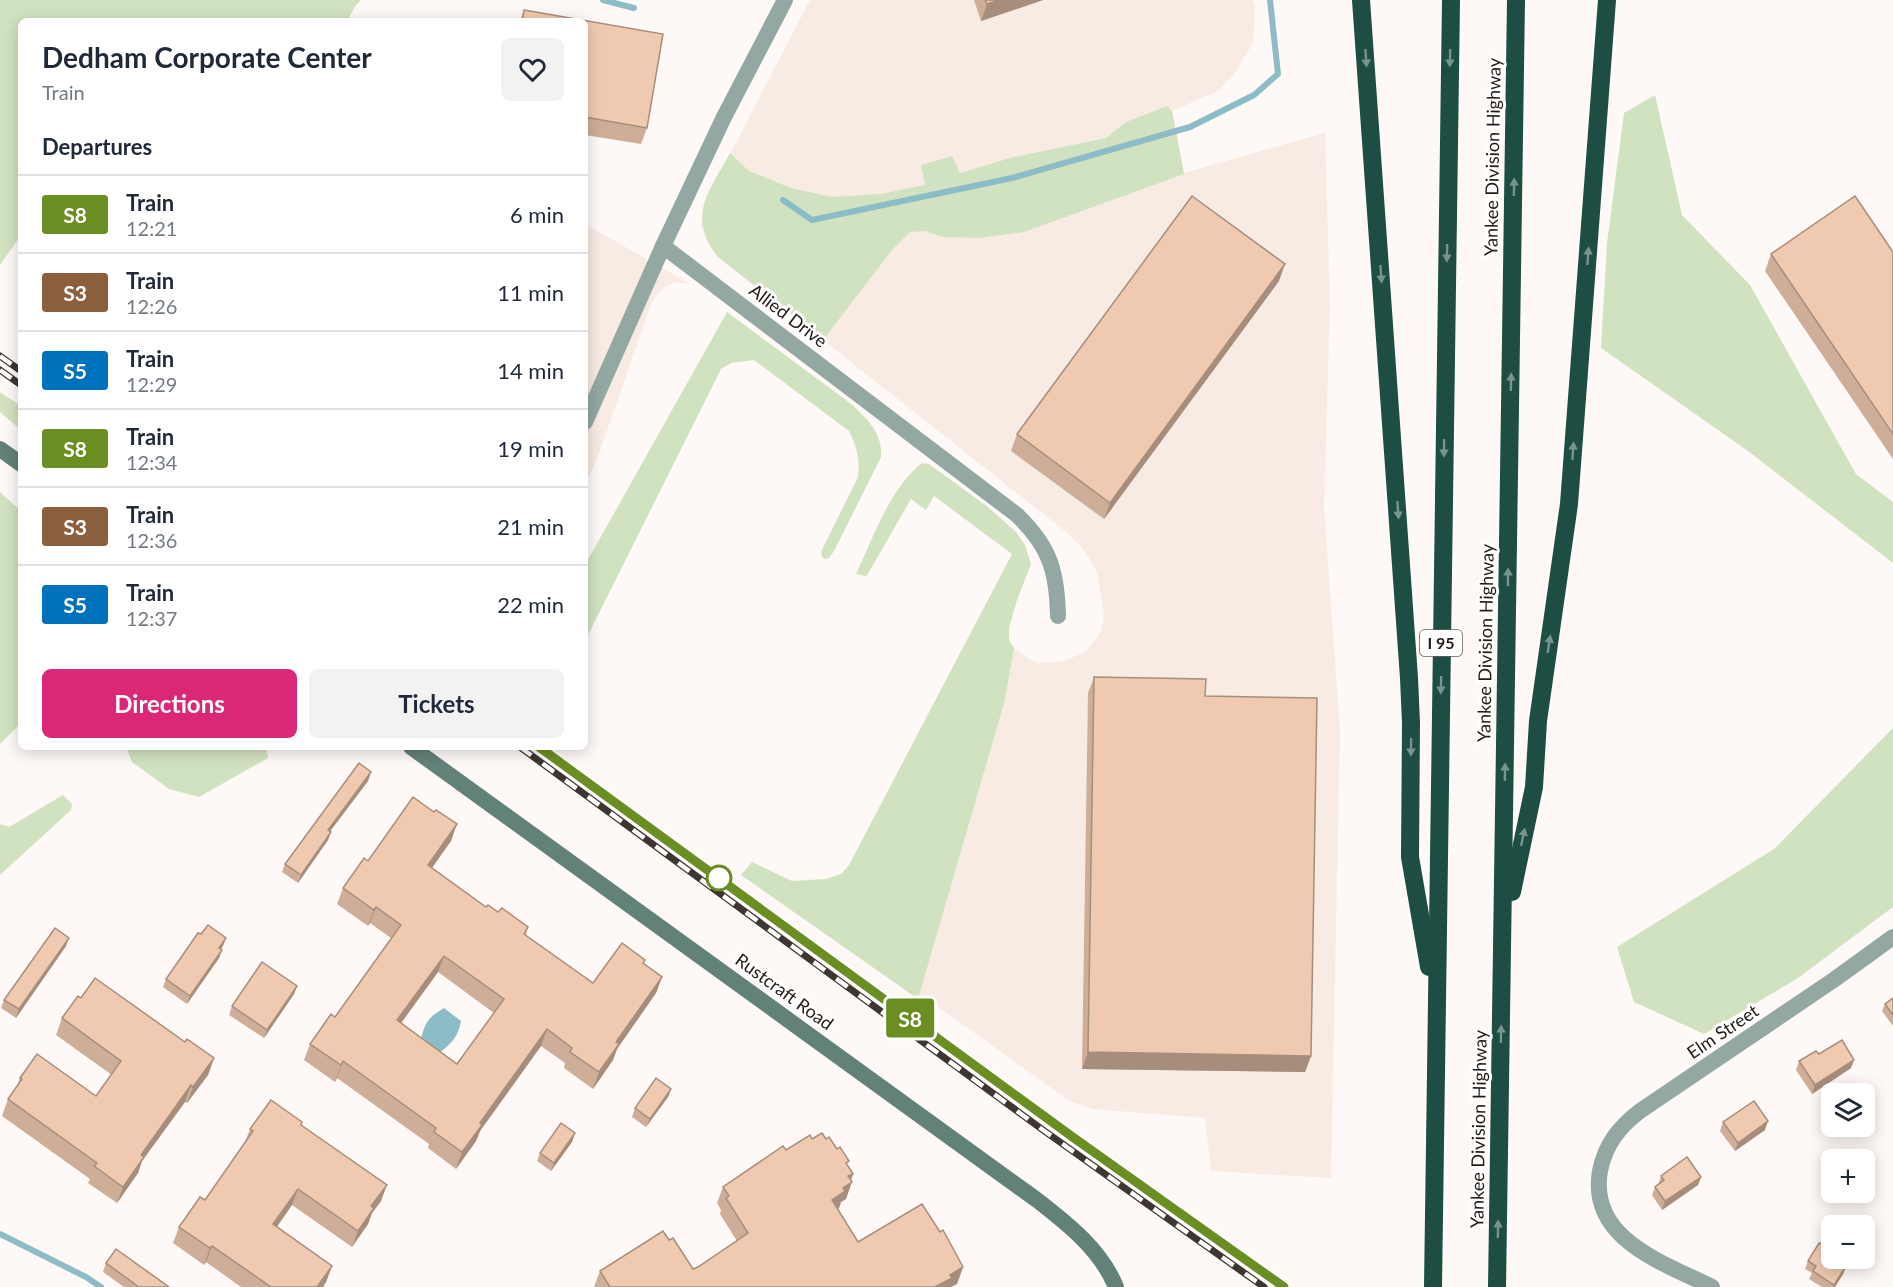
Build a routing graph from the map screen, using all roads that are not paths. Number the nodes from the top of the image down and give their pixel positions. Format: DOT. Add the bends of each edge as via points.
graph roads {
  1 [pos="785,0"];
  2 [pos="1362,0"];
  3 [pos="1451,0"];
  4 [pos="1516,0"];
  5 [pos="1607,0"];
  6 [pos="663,246"];
  7 [pos="588,415"];
  8 [pos="0,449"];
  9 [pos="18,462"];
  10 [pos="1058,616"];
  11 [pos="415,750"];
  12 [pos="1503,935"];
  13 [pos="1893,937"];
  14 [pos="1436,1010"];
  15 [pos="1116,1287"];
  16 [pos="1433,1287"];
  17 [pos="1497,1287"];
  18 [pos="1712,1287"];
  1 -- 6 [label="street"];
  2 -- 14 [label="highway, one-way" via="1410,678 1410,857"];
  3 -- 14 [label="highway, I 95, one-way"];
  12 -- 4 [label="highway, Yankee Division Highway, one-way"];
  12 -- 5 [label="highway, one-way" via="1534,787 1542,690 1567,521"];
  6 -- 7 [label="street"];
  6 -- 10 [label="street, Allied Drive" via="1017,515 1033,531 1052,564"];
  8 -- 9 [label="main road"];
  11 -- 15 [label="main road, Rustcraft Road" via="1037,1200 1094,1251"];
  17 -- 12 [label="highway, Yankee Division Highway, one-way"];
  13 -- 18 [label="street, Elm Street" via="1628,1120 1607,1146 1599,1193 1612,1227 1640,1251"];
  14 -- 16 [label="highway, I 95"];
}
